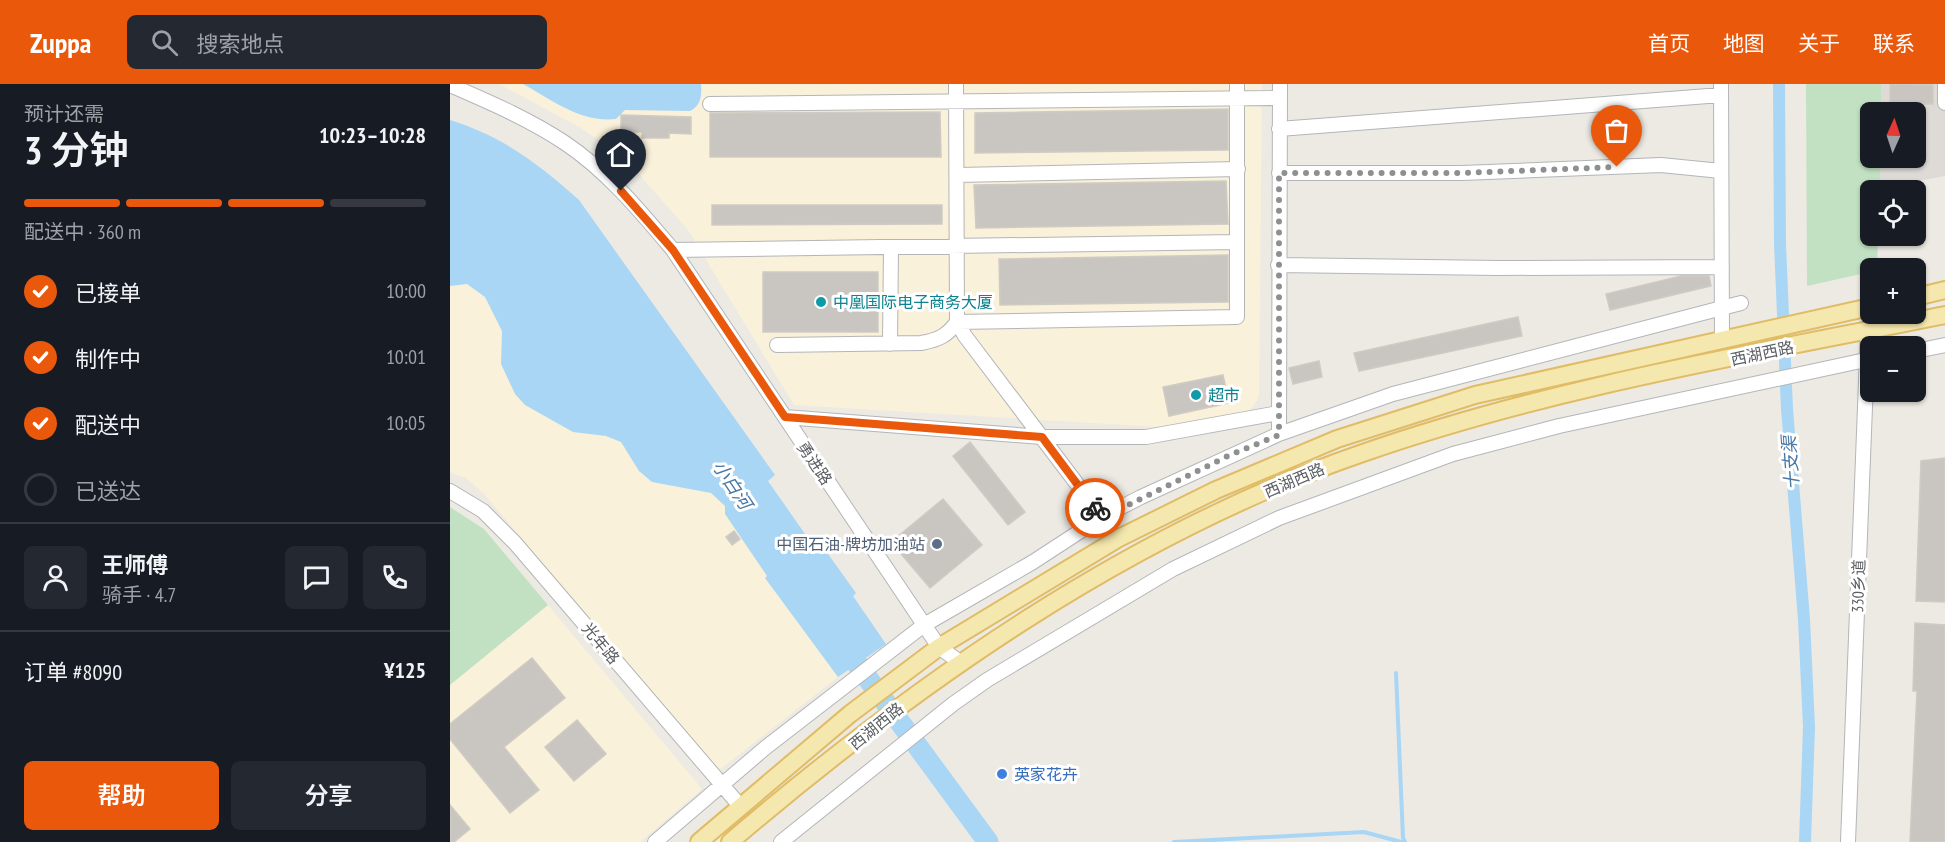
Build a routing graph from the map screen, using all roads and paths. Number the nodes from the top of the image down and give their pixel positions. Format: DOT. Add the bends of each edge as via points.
graph roads {
  1 [pos="957,84"];
  2 [pos="1237,84"];
  3 [pos="1945,84"];
  4 [pos="450,85"];
  5 [pos="1721,89"];
  6 [pos="1280,91"];
  7 [pos="1237,99"];
  8 [pos="957,103"];
  9 [pos="1945,103"];
  10 [pos="710,104"];
  11 [pos="1279,129"];
  12 [pos="1238,169"];
  13 [pos="1721,171"];
  14 [pos="1279,173"];
  15 [pos="957,175"];
  16 [pos="1237,242"];
  17 [pos="957,246"];
  18 [pos="891,247"];
  19 [pos="673,250"];
  20 [pos="1278,265"];
  21 [pos="1722,267"];
  22 [pos="1945,290"];
  23 [pos="1926,295"];
  24 [pos="1741,303"];
  25 [pos="1722,308"];
  26 [pos="1860,309"];
  27 [pos="1945,315"];
  28 [pos="957,322"];
  29 [pos="1868,330"];
  30 [pos="1868,336"];
  31 [pos="1722,338"];
  32 [pos="891,344"];
  33 [pos="777,345"];
  34 [pos="1945,345"];
  35 [pos="1926,349"];
  36 [pos="1860,362"];
  37 [pos="1867,402"];
  38 [pos="1273,414"];
  39 [pos="785,417"];
  40 [pos="1279,435"];
  41 [pos="1042,437"];
  42 [pos="450,491"];
  43 [pos="1102,518"];
  44 [pos="924,625"];
  45 [pos="939,647"];
  46 [pos="961,663"];
  47 [pos="722,786"];
  48 [pos="741,807"];
  49 [pos="655,842"];
  50 [pos="699,842"];
  51 [pos="730,842"];
  52 [pos="781,842"];
  53 [pos="1848,842"];
  1 -- 8 [label="street"];
  2 -- 7 [label="street"];
  3 -- 9 [label="street"];
  4 -- 19 [label="street, 勇进路" via="512,112 566,144 606,176"];
  5 -- 11 [label="street"];
  5 -- 13 [label="street"];
  6 -- 7 [label="street"];
  6 -- 11 [label="street"];
  7 -- 8 [label="street"];
  7 -- 12 [label="street"];
  8 -- 10 [label="street"];
  8 -- 15 [label="street"];
  11 -- 14 [label="street"];
  12 -- 15 [label="street"];
  12 -- 16 [label="street"];
  13 -- 14 [label="street" via="1661,165 1462,173"];
  13 -- 21 [label="street"];
  14 -- 20 [label="street"];
  15 -- 17 [label="street"];
  16 -- 17 [label="street"];
  16 -- 28 [label="street" via="1237,317"];
  17 -- 18 [label="street"];
  17 -- 28 [label="street"];
  18 -- 19 [label="street"];
  18 -- 32 [label="street"];
  19 -- 39 [label="street, 勇进路"];
  20 -- 21 [label="street"];
  20 -- 40 [label="street"];
  21 -- 25 [label="street"];
  22 -- 23 [label="main road"];
  24 -- 25 [label="street"];
  25 -- 31 [label="street"];
  25 -- 40 [label="street" via="1393,394"];
  26 -- 31 [label="main road, 西湖西路"];
  27 -- 29 [label="main road, 西湖西路"];
  28 -- 32 [label="street" via="950,333 937,340"];
  28 -- 41 [label="street"];
  29 -- 30 [label="street, 330乡道"];
  29 -- 46 [label="main road, 西湖西路" via="1530,403 1358,454 1279,485 1167,538 1062,597"];
  31 -- 45 [label="main road, 西湖西路" via="1475,395 1337,439 1216,490 1119,538"];
  32 -- 33 [label="street"];
  34 -- 35 [label="street"];
  36 -- 52 [label="street" via="1559,426 1453,454 1279,518 1173,569 987,680"];
  37 -- 53 [label="street, 330乡道"];
  38 -- 41 [label="street" via="1146,437"];
  39 -- 41 [label="street"];
  39 -- 44 [label="street, 勇进路"];
  40 -- 43 [label="street"];
  41 -- 43 [label="street"];
  42 -- 47 [label="street, 光年路" via="483,510 515,543"];
  43 -- 44 [label="street"];
  44 -- 45 [label="street, 勇进路"];
  44 -- 47 [label="street"];
  45 -- 46 [label="street, 勇进路"];
  45 -- 48 [label="main road, 西湖西路" via="850,714"];
  46 -- 51 [label="main road, 西湖西路" via="926,686"];
  47 -- 48 [label="street, 光年路"];
  47 -- 49 [label="street"];
  48 -- 50 [label="main road, 西湖西路"];
}
